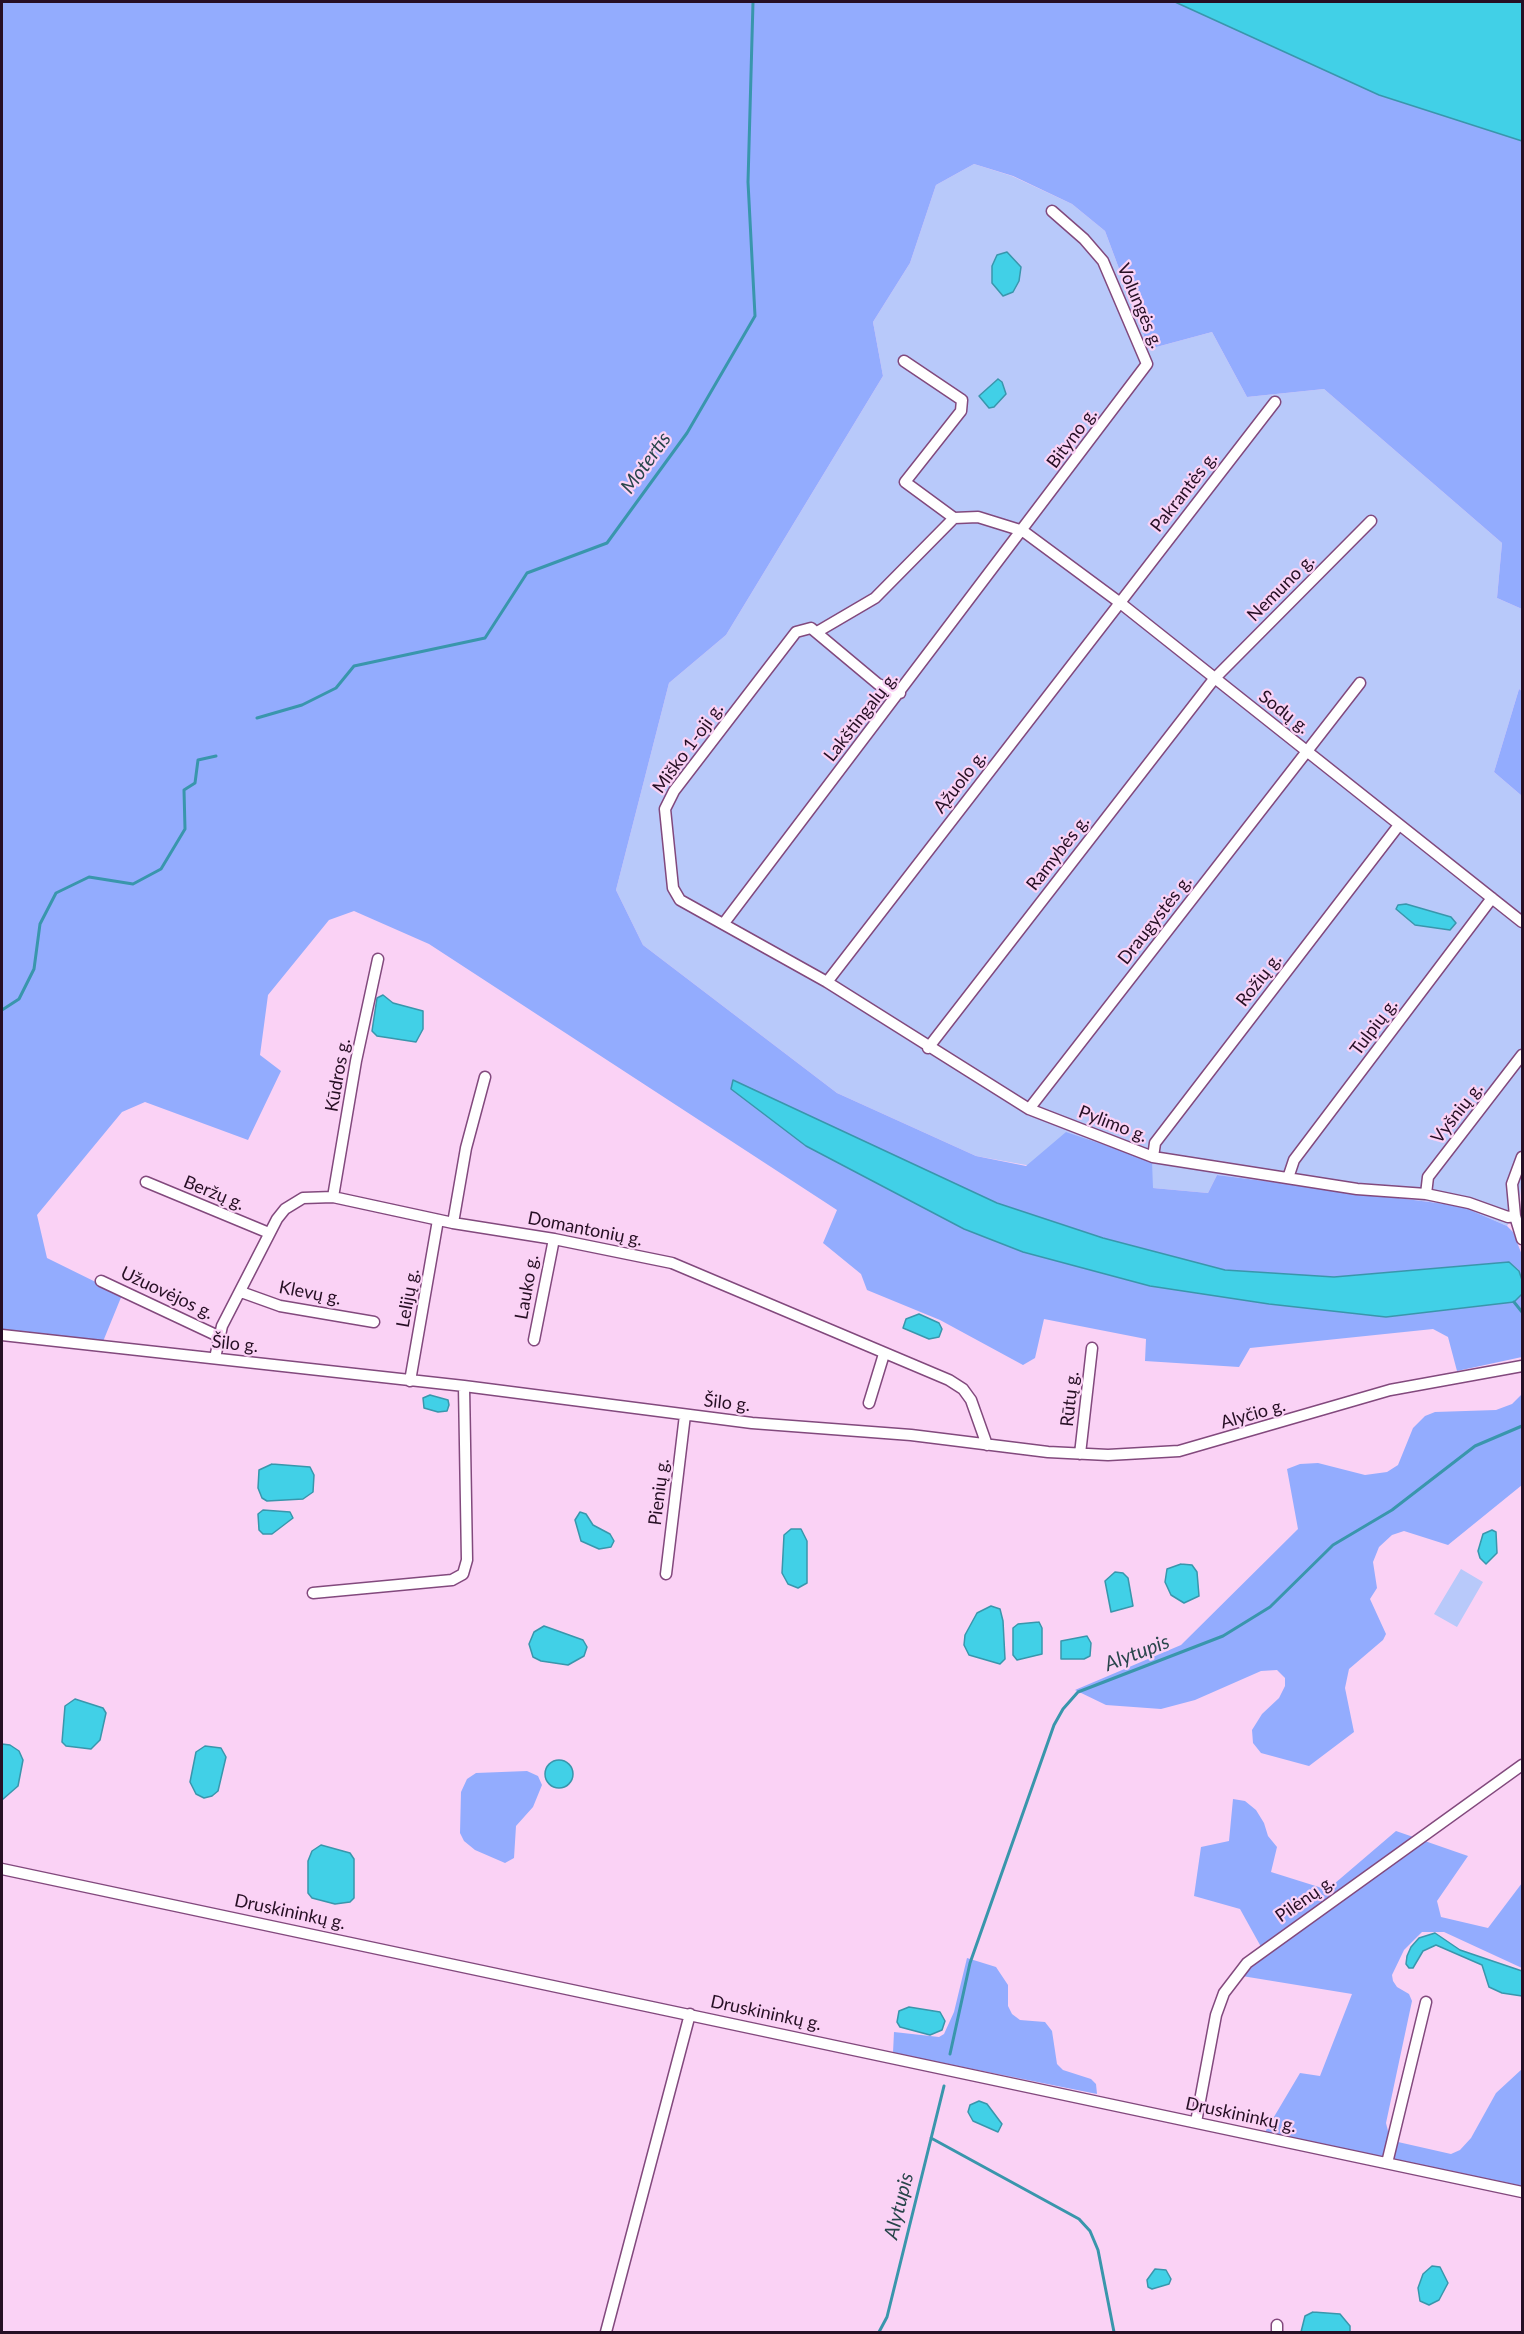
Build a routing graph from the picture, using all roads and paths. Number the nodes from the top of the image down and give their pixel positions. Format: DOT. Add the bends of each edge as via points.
graph roads {
  1 [pos="1052,211"];
  2 [pos="904,361"];
  3 [pos="1147,364"];
  4 [pos="1275,402"];
  5 [pos="954,518"];
  6 [pos="1371,521"];
  7 [pos="1023,531"];
  8 [pos="1119,602"];
  9 [pos="812,630"];
  10 [pos="1214,678"];
  11 [pos="1360,683"];
  12 [pos="900,693"];
  13 [pos="1307,751"];
  14 [pos="1399,825"];
  15 [pos="1491,898"];
  16 [pos="1522,922"];
  17 [pos="724,923"];
  18 [pos="378,959"];
  19 [pos="828,982"];
  20 [pos="928,1048"];
  21 [pos="1522,1055"];
  22 [pos="485,1077"];
  23 [pos="1029,1109"];
  24 [pos="1153,1157"];
  25 [pos="1522,1157"];
  26 [pos="1288,1178"];
  27 [pos="146,1182"];
  28 [pos="1426,1194"];
  29 [pos="333,1197"];
  30 [pos="1515,1216"];
  31 [pos="438,1220"];
  32 [pos="453,1223"];
  33 [pos="269,1233"];
  34 [pos="554,1239"];
  35 [pos="1522,1239"];
  36 [pos="101,1281"];
  37 [pos="241,1292"];
  38 [pos="374,1322"];
  39 [pos="2,1335"];
  40 [pos="218,1336"];
  41 [pos="534,1341"];
  42 [pos="1092,1348"];
  43 [pos="884,1354"];
  44 [pos="215,1358"];
  45 [pos="1522,1366"];
  46 [pos="410,1381"];
  47 [pos="464,1386"];
  48 [pos="869,1403"];
  49 [pos="685,1415"];
  50 [pos="987,1445"];
  51 [pos="1080,1454"];
  52 [pos="666,1574"];
  53 [pos="313,1593"];
  54 [pos="1522,1765"];
  55 [pos="2,1869"];
  56 [pos="1426,2002"];
  57 [pos="690,2014"];
  58 [pos="1196,2122"];
  59 [pos="1387,2163"];
  60 [pos="1522,2192"];
  61 [pos="606,2332"];
  1 -- 3 [label="street, Volungės g." via="1103,261"];
  2 -- 5 [label="street" via="962,400 961,411 905,482"];
  3 -- 7 [label="street, Bityno g."];
  4 -- 8 [label="street, Pakrantės g."];
  5 -- 7 [label="street, Sodų g." via="978,517"];
  5 -- 9 [label="street, Miško 1-oji g." via="875,598"];
  6 -- 10 [label="street, Nemuno g."];
  7 -- 8 [label="street, Sodų g."];
  7 -- 12 [label="street, Lakštingalų g."];
  8 -- 10 [label="street, Sodų g."];
  8 -- 19 [label="street, Ąžuolo g."];
  9 -- 12 [label="street" via="878,684"];
  9 -- 17 [label="street, Miško 1-oji g." via="796,632 664,809 673,888 680,900"];
  10 -- 13 [label="street, Sodų g."];
  10 -- 20 [label="street, Ramybės g."];
  11 -- 13 [label="street, Draugystės g."];
  12 -- 17 [label="street, Lakštingalų g."];
  13 -- 14 [label="street, Sodų g."];
  13 -- 23 [label="street, Draugystės g."];
  14 -- 15 [label="street, Sodų g."];
  14 -- 24 [label="street, Rožių g." via="1155,1143"];
  15 -- 16 [label="street, Sodų g."];
  15 -- 26 [label="street, Tulpių g." via="1294,1160"];
  17 -- 19 [label="street, Pylimo g."];
  18 -- 29 [label="street, Kūdros g."];
  19 -- 20 [label="street, Pylimo g."];
  20 -- 23 [label="street, Pylimo g."];
  21 -- 28 [label="street, Vyšnių g." via="1428,1177"];
  22 -- 32 [label="street" via="466,1148"];
  23 -- 24 [label="street, Pylimo g."];
  24 -- 26 [label="street, Pylimo g."];
  25 -- 30 [label="street" via="1512,1184"];
  26 -- 28 [label="street, Pylimo g."];
  27 -- 33 [label="street, Beržų g."];
  28 -- 30 [label="street, Pylimo g."];
  29 -- 31 [label="street, Domantonių g."];
  29 -- 33 [label="street, Domantonių g." via="295,1202 285,1209"];
  30 -- 35 [label="street"];
  31 -- 32 [label="street, Domantonių g."];
  31 -- 46 [label="street, Lelijų g."];
  32 -- 34 [label="street, Domantonių g."];
  33 -- 37 [label="street, Domantonių g."];
  34 -- 41 [label="street, Lauko g."];
  34 -- 43 [label="street, Domantonių g." via="672,1263"];
  36 -- 40 [label="street, Užuovėjos g."];
  37 -- 38 [label="street, Klevų g." via="280,1306"];
  37 -- 40 [label="street, Domantonių g."];
  39 -- 44 [label="street, Šilo g."];
  40 -- 44 [label="street, Domantonių g."];
  42 -- 51 [label="street, Rūtų g."];
  43 -- 48 [label="street"];
  43 -- 50 [label="street, Domantonių g." via="963,1389 971,1400"];
  44 -- 46 [label="street, Šilo g."];
  45 -- 51 [label="street, Alyčio g." via="1390,1390 1179,1451"];
  46 -- 47 [label="street, Šilo g."];
  47 -- 49 [label="street, Šilo g."];
  47 -- 53 [label="street" via="467,1560 463,1574 452,1580"];
  49 -- 50 [label="street, Šilo g."];
  49 -- 52 [label="street, Pienių g."];
  50 -- 51 [label="street, Alyčio g."];
  54 -- 58 [label="street, Pilėnų g." via="1247,1963 1224,1993 1216,2015"];
  55 -- 57 [label="street, Druskininkų g."];
  56 -- 59 [label="street"];
  57 -- 58 [label="street, Druskininkų g."];
  57 -- 61 [label="street"];
  58 -- 59 [label="street, Druskininkų g."];
  59 -- 60 [label="street, Druskininkų g."];
}
